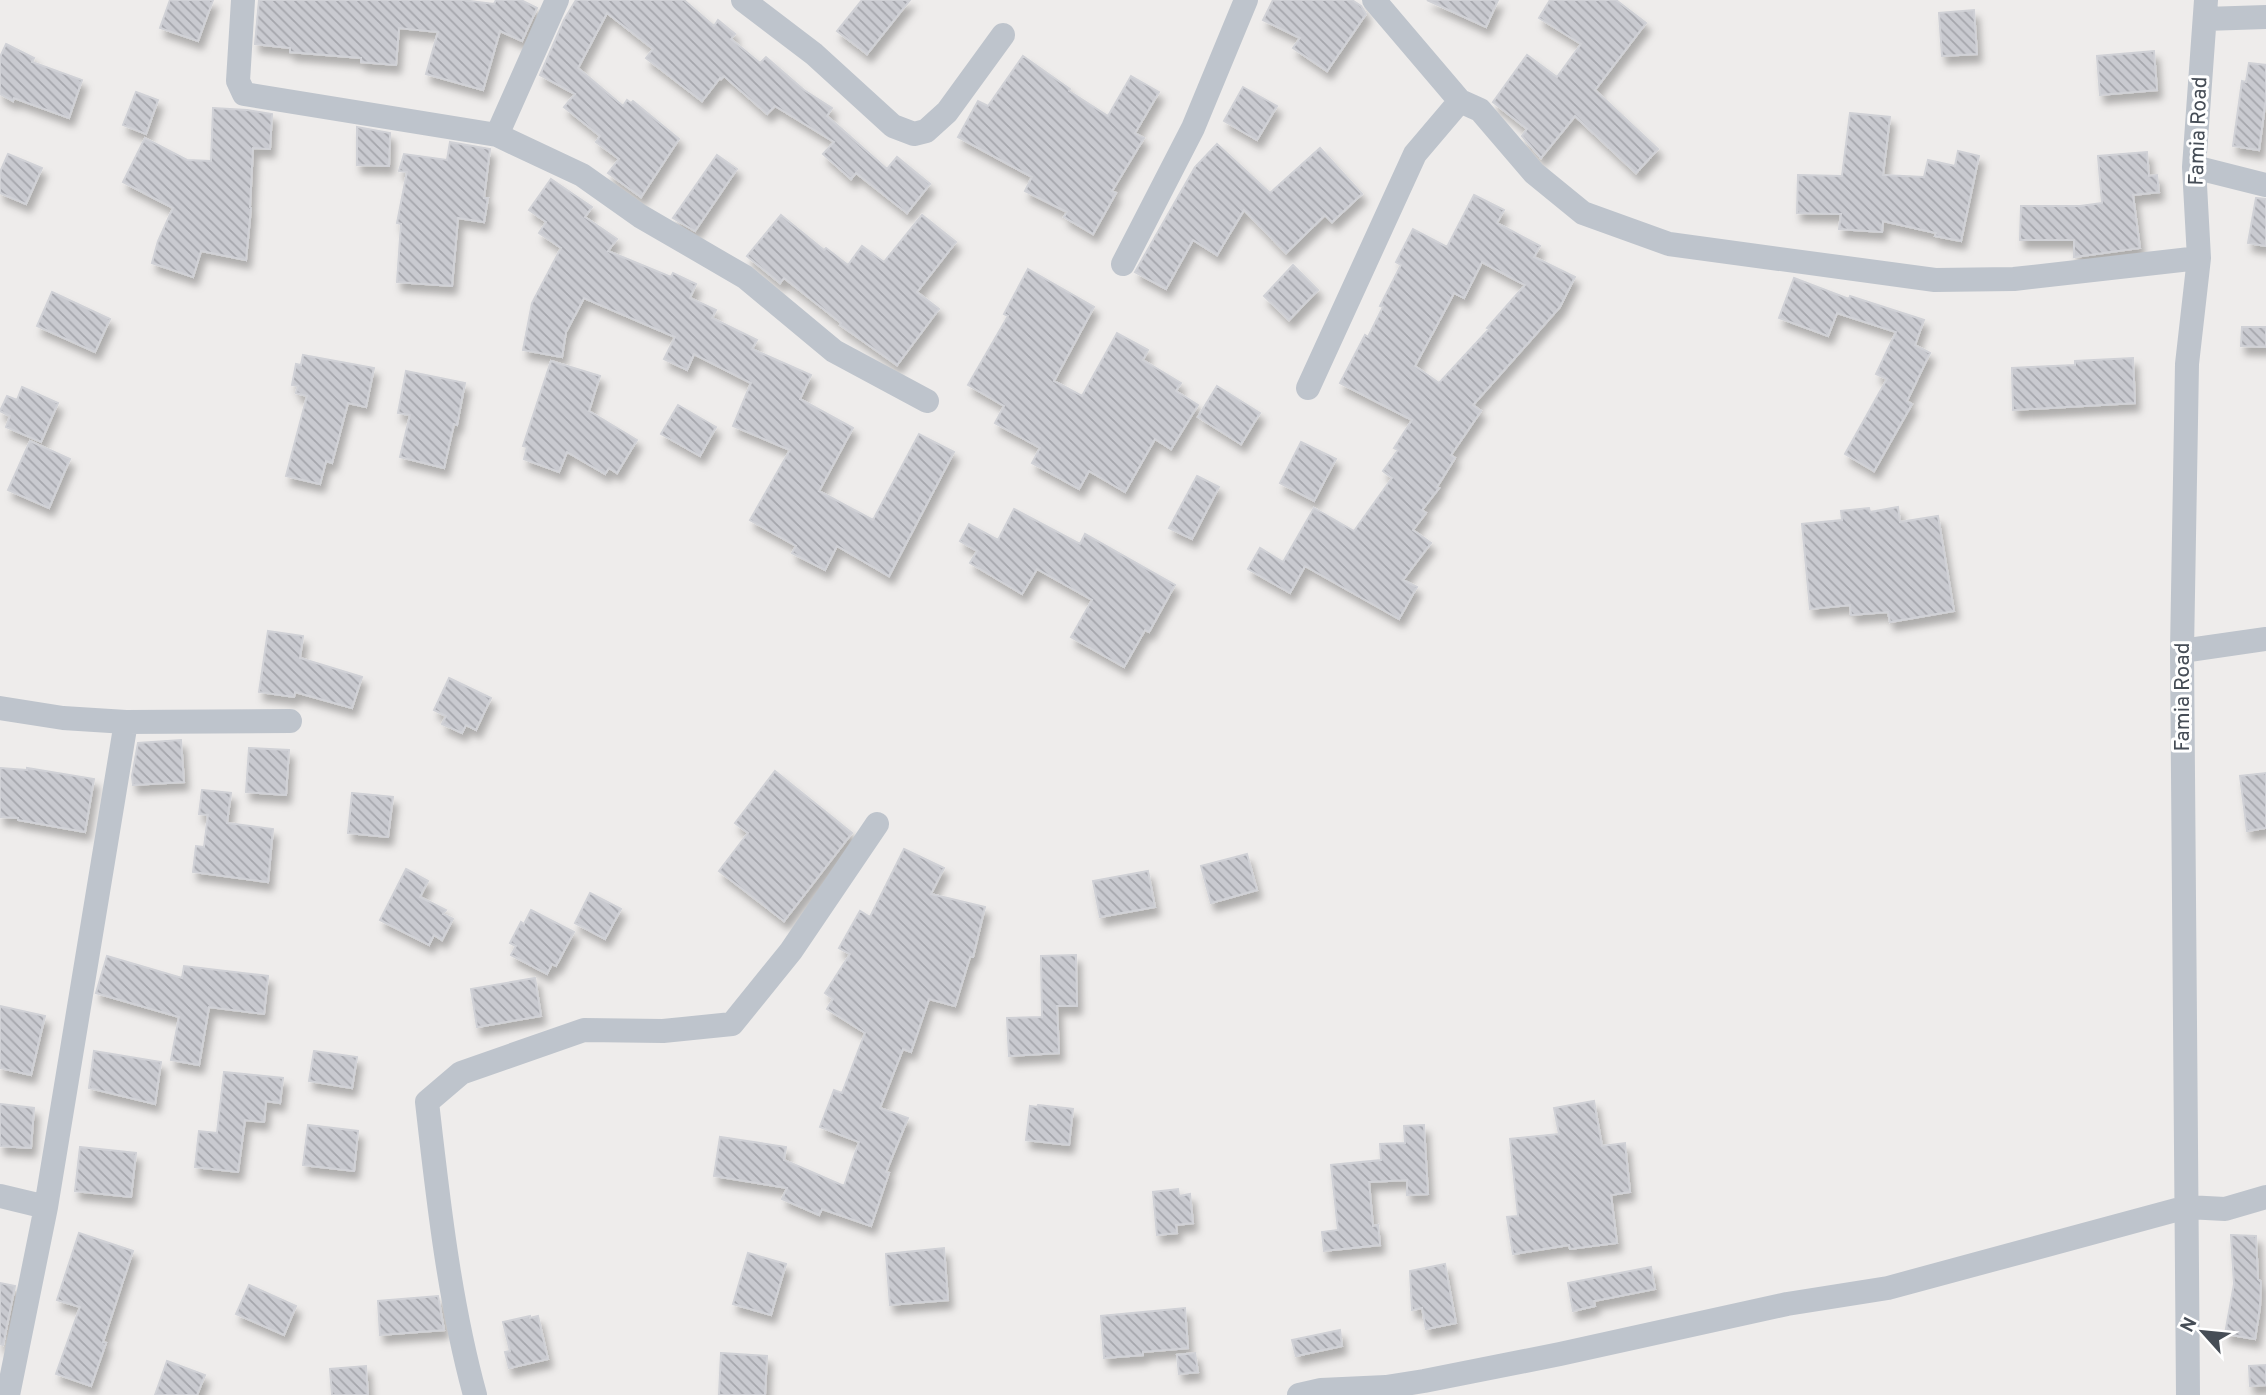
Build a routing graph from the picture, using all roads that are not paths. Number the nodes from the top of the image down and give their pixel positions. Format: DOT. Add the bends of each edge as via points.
graph roads {
  1 [pos="243,0"];
  2 [pos="557,0"];
  3 [pos="743,0"];
  4 [pos="1246,0"];
  5 [pos="1374,0"];
  6 [pos="2205,9"];
  7 [pos="2266,17"];
  8 [pos="1003,35"];
  9 [pos="1460,101"];
  10 [pos="497,135"];
  11 [pos="2194,167"];
  12 [pos="2266,186"];
  13 [pos="2199,258"];
  14 [pos="1123,264"];
  15 [pos="1308,388"];
  16 [pos="927,401"];
  17 [pos="2266,639"];
  18 [pos="2182,651"];
  19 [pos="0,708"];
  20 [pos="290,721"];
  21 [pos="126,722"];
  22 [pos="877,824"];
  23 [pos="0,1196"];
  24 [pos="2266,1197"];
  25 [pos="46,1207"];
  26 [pos="2187,1207"];
  27 [pos="8,1395"];
  28 [pos="475,1395"];
  29 [pos="1299,1395"];
  30 [pos="2189,1395"];
  1 -- 10 [label="street" via="238,81 244,94"];
  2 -- 10 [label="street"];
  3 -- 8 [label="street" via="814,54 893,126 914,134 926,131 947,112"];
  4 -- 14 [label="street" via="1193,128"];
  5 -- 9 [label="street"];
  6 -- 7 [label="street"];
  6 -- 11 [label="street, Famia Road"];
  9 -- 13 [label="street" via="1480,110 1534,173 1583,214 1669,244 1935,280 2014,279"];
  9 -- 15 [label="street" via="1415,154"];
  10 -- 16 [label="street" via="582,175 640,216 745,277 834,351"];
  11 -- 12 [label="street"];
  11 -- 13 [label="street, Famia Road"];
  13 -- 18 [label="street, Famia Road" via="2187,364"];
  17 -- 18 [label="street"];
  18 -- 26 [label="street, Famia Road"];
  19 -- 21 [label="street"];
  20 -- 21 [label="street"];
  21 -- 25 [label="street"];
  22 -- 28 [label="street" via="791,951 732,1024 663,1031 584,1030 461,1073 427,1102 441,1219"];
  23 -- 25 [label="street"];
  24 -- 26 [label="street" via="2225,1209"];
  25 -- 27 [label="street"];
  26 -- 29 [label="street" via="1888,1288 1787,1304 1424,1381"];
  26 -- 30 [label="street, Famia Road"];
}
